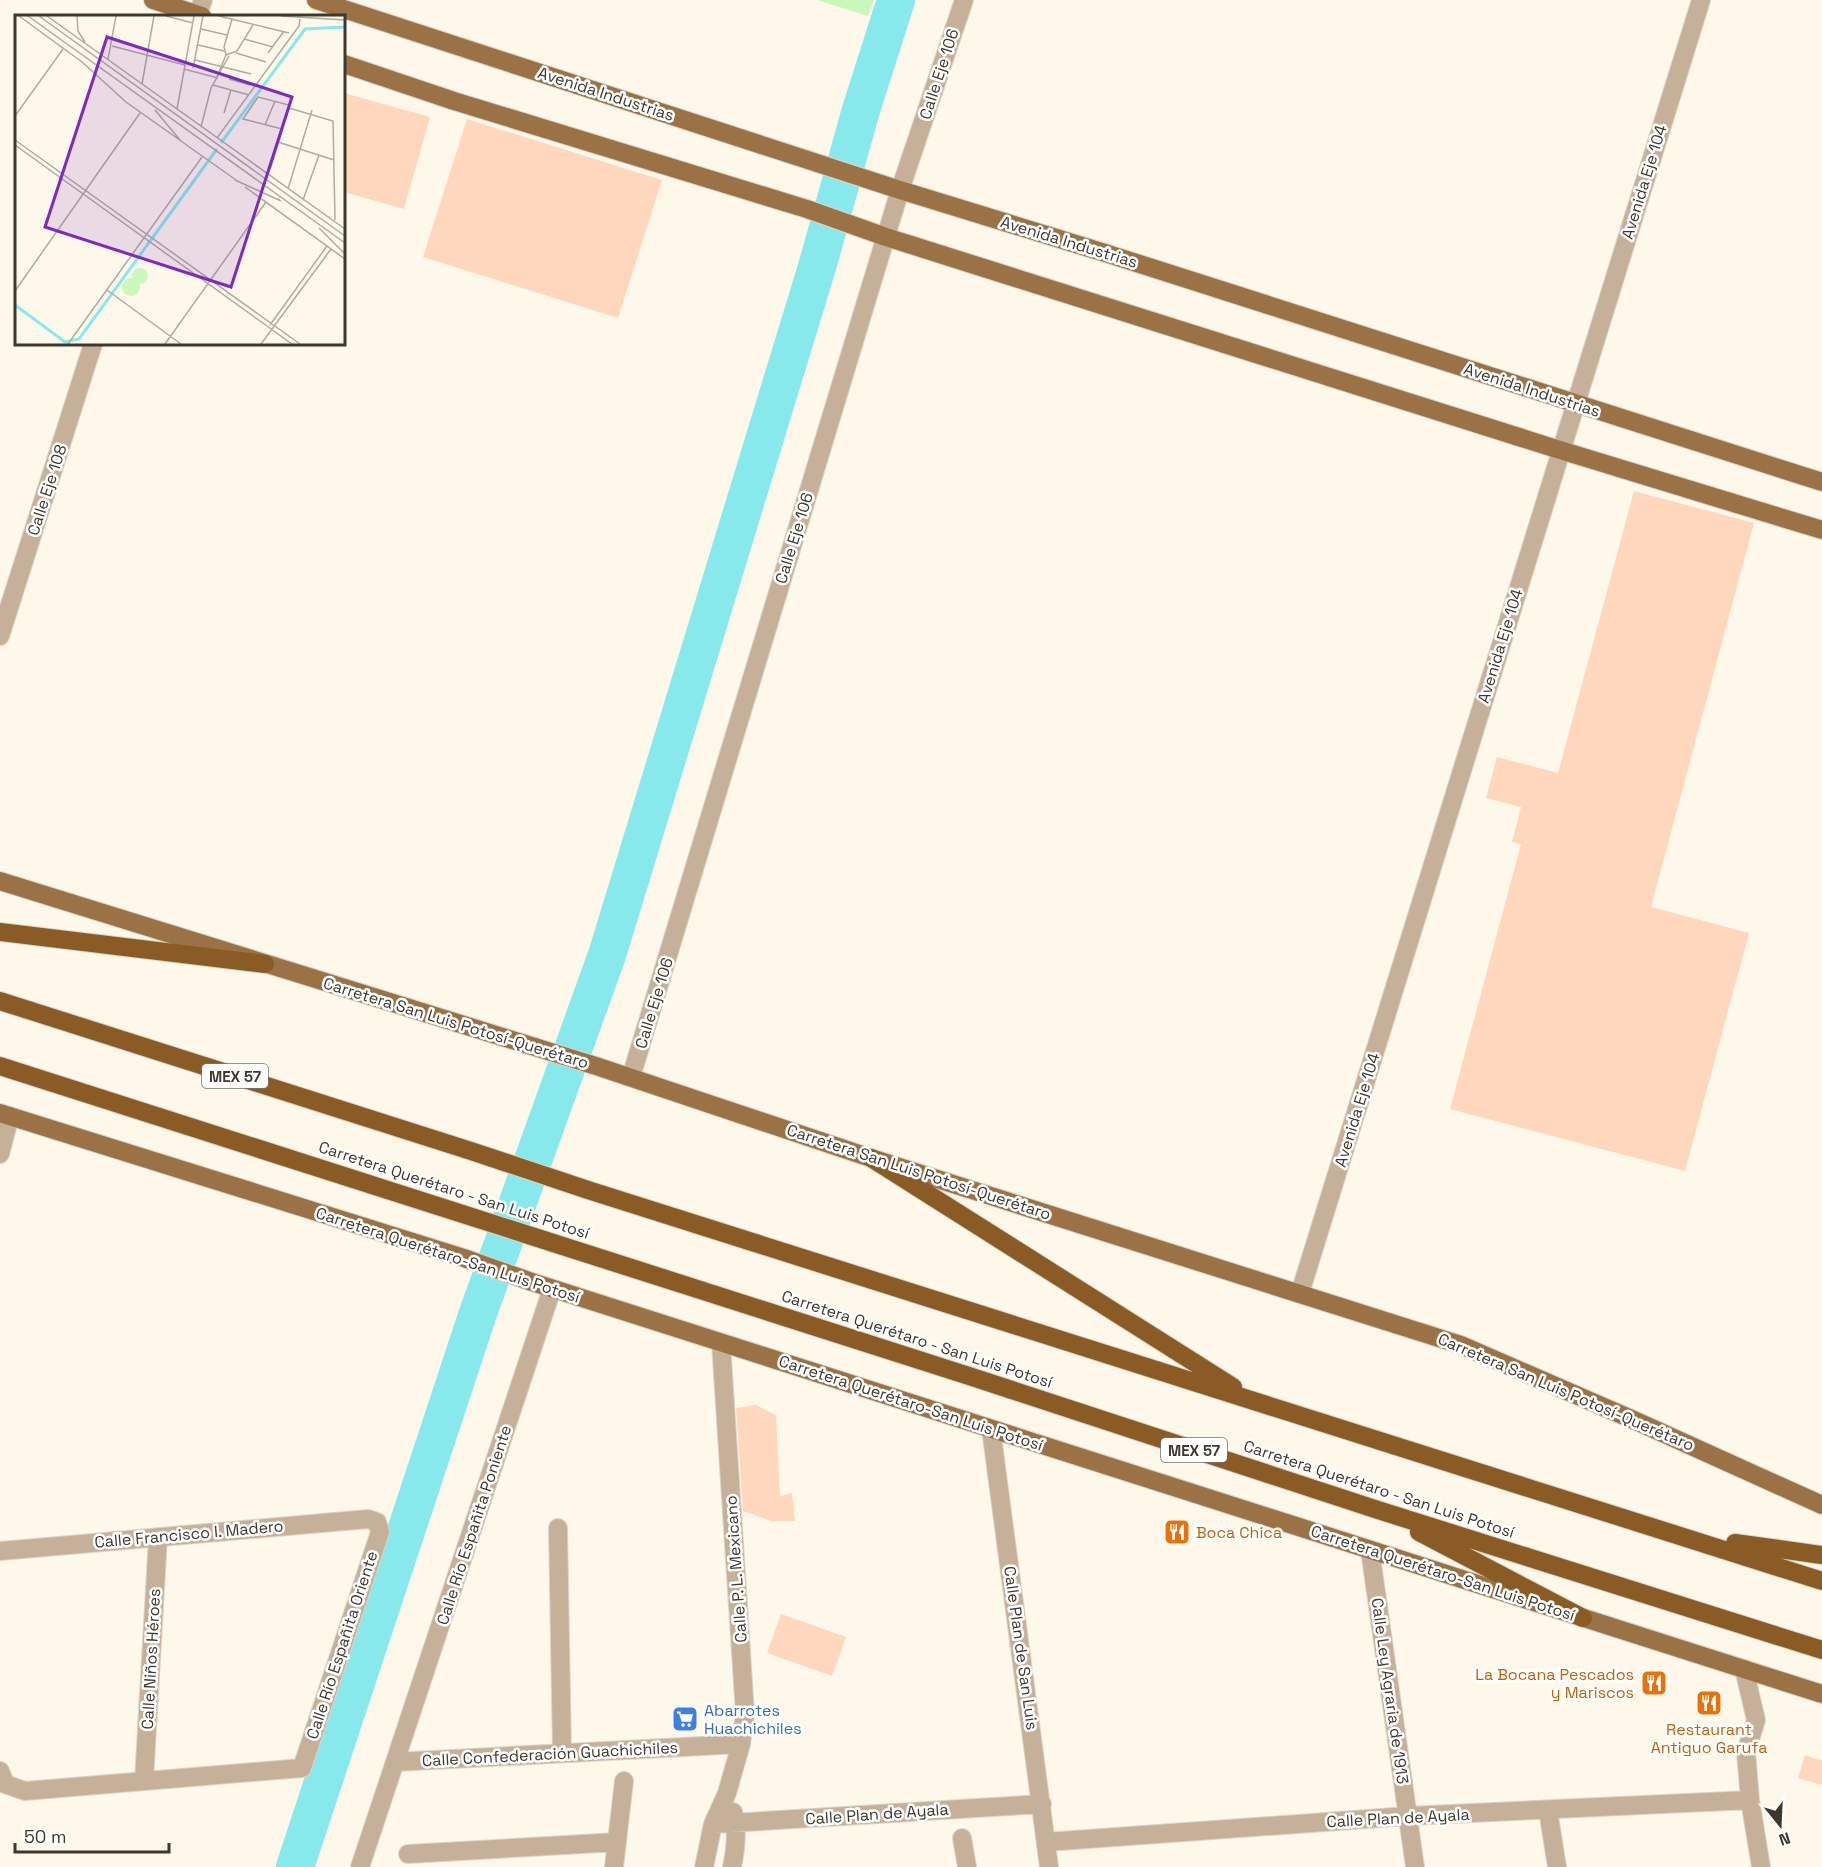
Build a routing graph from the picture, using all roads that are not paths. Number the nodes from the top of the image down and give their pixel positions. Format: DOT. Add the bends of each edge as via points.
graph roads {
  1 [pos="153,0"];
  2 [pos="316,0"];
  3 [pos="964,0"];
  4 [pos="1701,0"];
  5 [pos="200,12"];
  6 [pos="345,64"];
  7 [pos="900,190"];
  8 [pos="886,237"];
  9 [pos="93,345"];
  10 [pos="1575,404"];
  11 [pos="1560,450"];
  12 [pos="1822,482"];
  13 [pos="1822,530"];
  14 [pos="0,636"];
  15 [pos="0,881"];
  16 [pos="0,932"];
  17 [pos="266,963"];
  18 [pos="0,1001"];
  19 [pos="0,1066"];
  20 [pos="631,1077"];
  21 [pos="5,1114"];
  22 [pos="0,1154"];
  23 [pos="871,1158"];
  24 [pos="552,1289"];
  25 [pos="1300,1293"];
  26 [pos="721,1343"];
  27 [pos="1255,1401"];
  28 [pos="991,1429"];
  29 [pos="1822,1505"];
  30 [pos="1378,1510"];
  31 [pos="377,1522"];
  32 [pos="558,1528"];
  33 [pos="158,1537"];
  34 [pos="1690,1538"];
  35 [pos="1370,1550"];
  36 [pos="0,1551"];
  37 [pos="1822,1555"];
  38 [pos="1822,1581"];
  39 [pos="1583,1618"];
  40 [pos="1822,1650"];
  41 [pos="1744,1669"];
  42 [pos="1822,1694"];
  43 [pos="741,1744"];
  44 [pos="562,1753"];
  45 [pos="395,1762"];
  46 [pos="2,1778"];
  47 [pos="624,1780"];
  48 [pos="144,1781"];
  49 [pos="727,1793"];
  50 [pos="1750,1800"];
  51 [pos="1042,1804"];
  52 [pos="1548,1810"];
  53 [pos="1408,1816"];
  54 [pos="712,1824"];
  55 [pos="736,1824"];
  56 [pos="962,1838"];
  57 [pos="617,1842"];
  58 [pos="1046,1842"];
  59 [pos="408,1854"];
  60 [pos="460,1859"];
  61 [pos="360,1867"];
  62 [pos="614,1867"];
  63 [pos="704,1867"];
  64 [pos="732,1867"];
  65 [pos="966,1867"];
  66 [pos="1049,1867"];
  67 [pos="1414,1867"];
  68 [pos="1557,1867"];
  69 [pos="1761,1867"];
  1 -- 5 [label="main road"];
  2 -- 7 [label="main road, Avenida Industrias"];
  3 -- 7 [label="street, Calle Eje 106"];
  4 -- 10 [label="street, Avenida Eje 104"];
  6 -- 8 [label="main road"];
  7 -- 8 [label="street, Calle Eje 106"];
  7 -- 10 [label="main road, Avenida Industrias"];
  8 -- 11 [label="main road"];
  8 -- 20 [label="street, Calle Eje 106"];
  9 -- 14 [label="street, Calle Eje 108"];
  10 -- 11 [label="street, Avenida Eje 104"];
  10 -- 12 [label="main road, Avenida Industrias"];
  11 -- 13 [label="main road"];
  11 -- 25 [label="street, Avenida Eje 104"];
  15 -- 17 [label="main road, Carretera San Luis Potosí-Querétaro"];
  16 -- 17 [label="highway"];
  17 -- 20 [label="main road, Carretera San Luis Potosí-Querétaro"];
  18 -- 27 [label="highway, MEX 57"];
  19 -- 30 [label="highway, Carretera Querétaro - San Luis Potosí / MEX 57"];
  20 -- 23 [label="main road, Carretera San Luis Potosí-Querétaro"];
  21 -- 22 [label="street"];
  21 -- 24 [label="main road, Carretera Querétaro-San Luis Potosí"];
  23 -- 25 [label="main road, Carretera San Luis Potosí-Querétaro"];
  23 -- 27 [label="highway"];
  24 -- 26 [label="main road, Carretera Querétaro-San Luis Potosí"];
  24 -- 45 [label="street, Calle Río Españita Poniente"];
  25 -- 29 [label="main road, Carretera San Luis Potosí-Querétaro" via="1461,1345"];
  26 -- 28 [label="main road, Carretera Querétaro-San Luis Potosí"];
  26 -- 43 [label="street, Calle P. L. Mexicano" via="745,1714"];
  27 -- 34 [label="highway, MEX 57"];
  28 -- 35 [label="main road, Carretera Querétaro-San Luis Potosí"];
  28 -- 51 [label="street, Calle Plan de San Luis"];
  30 -- 39 [label="highway"];
  30 -- 40 [label="highway, Carretera Querétaro - San Luis Potosí / MEX 57"];
  31 -- 33 [label="street, Calle Francisco I. Madero" via="368,1519"];
  31 -- 48 [label="street, Calle Río Españita Oriente" via="380,1532 302,1768"];
  32 -- 44 [label="street"];
  33 -- 36 [label="street, Calle Francisco I. Madero"];
  33 -- 48 [label="street, Calle Niños Héroes"];
  34 -- 37 [label="highway"];
  34 -- 38 [label="highway, MEX 57"];
  35 -- 39 [label="main road, Carretera Querétaro-San Luis Potosí"];
  35 -- 53 [label="street, Calle Ley Agraria de 1913"];
  39 -- 41 [label="main road, Carretera Querétaro-San Luis Potosí"];
  41 -- 42 [label="main road, Carretera Querétaro-San Luis Potosí"];
  41 -- 50 [label="street" via="1755,1720 1746,1752"];
  43 -- 44 [label="street, Calle Confederación Guachichiles"];
  43 -- 49 [label="street, Calle P. L. Mexicano"];
  44 -- 45 [label="street, Calle Confederación Guachichiles"];
  45 -- 61 [label="street, Calle Río Españita Poniente"];
  46 -- 48 [label="street" via="25,1791"];
  47 -- 57 [label="street"];
  49 -- 54 [label="street, Calle P. L. Mexicano"];
  49 -- 55 [label="street"];
  50 -- 52 [label="street, Calle Plan de Ayala"];
  50 -- 69 [label="street"];
  51 -- 55 [label="street, Calle Plan de Ayala"];
  51 -- 58 [label="street, Calle Plan de San Luis"];
  52 -- 53 [label="street, Calle Plan de Ayala"];
  52 -- 68 [label="street"];
  53 -- 58 [label="street, Calle Plan de Ayala"];
  53 -- 67 [label="street, Calle Ley Agraria de 1913"];
  54 -- 55 [label="street, Calle Plan de Ayala"];
  54 -- 63 [label="street, Calle P. L. Mexicano"];
  55 -- 64 [label="street"];
  56 -- 65 [label="street"];
  57 -- 60 [label="street"];
  57 -- 62 [label="street"];
  58 -- 66 [label="street, Calle Plan de San Luis"];
  59 -- 60 [label="street"];
}
